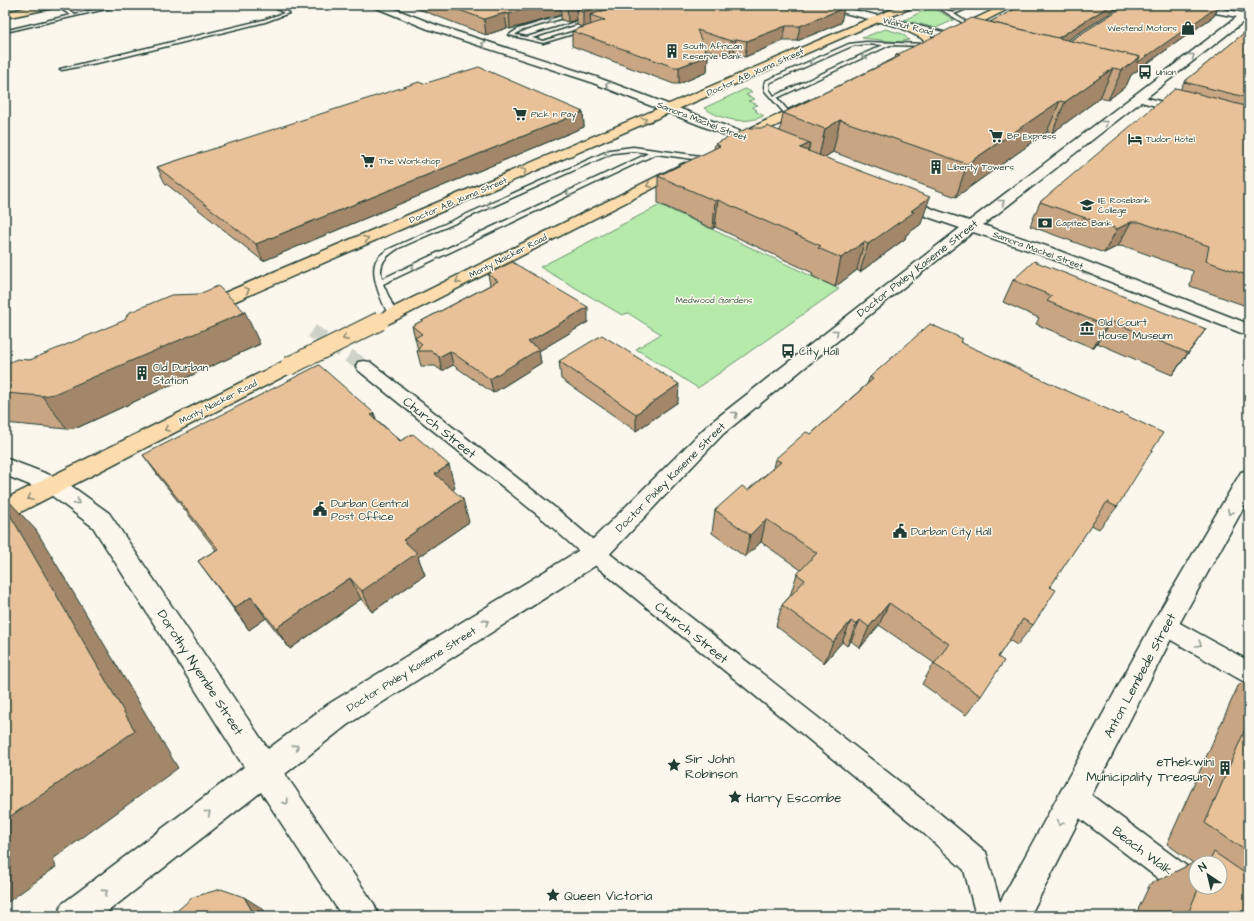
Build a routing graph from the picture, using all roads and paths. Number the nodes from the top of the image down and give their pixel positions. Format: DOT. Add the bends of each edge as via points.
graph roads {
  1 [pos="53,5"];
  2 [pos="56,5"];
  3 [pos="121,5"];
  4 [pos="272,5"];
  5 [pos="377,5"];
  6 [pos="824,5"];
  7 [pos="910,5"];
  8 [pos="942,5"];
  9 [pos="973,5"];
  10 [pos="1011,5"];
  11 [pos="1188,5"];
  12 [pos="579,12"];
  13 [pos="952,14"];
  14 [pos="5,15"];
  15 [pos="74,15"];
  16 [pos="1247,15"];
  17 [pos="590,18"];
  18 [pos="878,19"];
  19 [pos="900,24"];
  20 [pos="969,25"];
  21 [pos="10,30"];
  22 [pos="584,30"];
  23 [pos="947,36"];
  24 [pos="526,39"];
  25 [pos="889,44"];
  26 [pos="930,44"];
  27 [pos="978,44"];
  28 [pos="903,58"];
  29 [pos="62,69"];
  30 [pos="1135,84"];
  31 [pos="1150,88"];
  32 [pos="822,97"];
  33 [pos="774,98"];
  34 [pos="1137,98"];
  35 [pos="670,109"];
  36 [pos="1189,112"];
  37 [pos="788,114"];
  38 [pos="743,137"];
  39 [pos="776,150"];
  40 [pos="655,152"];
  41 [pos="701,158"];
  42 [pos="883,193"];
  43 [pos="971,226"];
  44 [pos="380,283"];
  45 [pos="189,315"];
  46 [pos="386,318"];
  47 [pos="1249,330"];
  48 [pos="364,366"];
  49 [pos="5,466"];
  50 [pos="1249,478"];
  51 [pos="54,486"];
  52 [pos="5,510"];
  53 [pos="595,553"];
  54 [pos="1165,624"];
  55 [pos="1249,672"];
  56 [pos="264,770"];
  57 [pos="1074,798"];
  58 [pos="74,916"];
  59 [pos="362,916"];
  60 [pos="990,916"];
  61 [pos="1011,916"];
  62 [pos="1230,916"];
  1 -- 14 [label="main road"];
  2 -- 15 [label="lane"];
  3 -- 15 [label="lane"];
  4 -- 29 [label="lane" via="287,13 264,21"];
  35 -- 5 [label="main road, Samora Machel Street, one-way" via="592,79 432,27"];
  6 -- 18 [label="main road, Walnut Road"];
  7 -- 18 [label="main road, Doctor A.B. Xuma Street"];
  8 -- 13 [label="lane" via="943,9"];
  9 -- 13 [label="lane"];
  10 -- 20 [label="main road"];
  11 -- 16 [label="main road"];
  12 -- 24 [label="lane, one-way" via="519,30 511,35"];
  13 -- 20 [label="lane"];
  15 -- 21 [label="lane"];
  31 -- 16 [label="main road, Doctor Pixley Kaseme Street, one-way"];
  17 -- 24 [label="lane"];
  18 -- 19 [label="main road, Walnut Road"];
  18 -- 35 [label="main road, Doctor A.B. Xuma Street"];
  19 -- 23 [label="main road, Walnut Road"];
  19 -- 26 [label="main road" via="925,36"];
  20 -- 23 [label="main road"];
  22 -- 24 [label="lane" via="548,42"];
  23 -- 26 [label="main road"];
  23 -- 27 [label="main road, Walnut Road"];
  25 -- 26 [label="lane"];
  25 -- 33 [label="lane, one-way"];
  25 -- 33 [label="lane, one-way" via="851,45 767,82 766,90"];
  26 -- 28 [label="main road"];
  30 -- 31 [label="main road"];
  31 -- 34 [label="main road, Doctor Pixley Kaseme Street"];
  32 -- 37 [label="main road, Monty Naicker Road"];
  33 -- 37 [label="lane"];
  34 -- 36 [label="street"];
  43 -- 34 [label="main road, Doctor Pixley Kaseme Street, one-way"];
  35 -- 38 [label="main road, Samora Machel Street"];
  45 -- 35 [label="main road, Doctor A.B. Xuma Street, one-way"];
  37 -- 38 [label="main road, Monty Naicker Road"];
  38 -- 39 [label="main road, Samora Machel Street"];
  38 -- 41 [label="main road, Monty Naicker Road"];
  40 -- 41 [label="lane"];
  40 -- 44 [label="lane, one-way"];
  40 -- 44 [label="lane, one-way" via="624,149 612,151 405,243 383,256 377,272"];
  41 -- 46 [label="main road, Monty Naicker Road, one-way"];
  42 -- 43 [label="main road, Samora Machel Street" via="933,214"];
  43 -- 47 [label="main road, Samora Machel Street" via="1050,253"];
  53 -- 43 [label="main road, Doctor Pixley Kaseme Street, one-way" via="716,429"];
  44 -- 46 [label="lane"];
  46 -- 51 [label="main road, Monty Naicker Road, one-way, bridge"];
  48 -- 53 [label="street, Church Street"];
  49 -- 51 [label="main road, Dorothy Nyembe Street"];
  50 -- 54 [label="main road, Anton Lembede Street, one-way"];
  51 -- 52 [label="main road, Monty Naicker Road, one-way"];
  51 -- 56 [label="main road, Dorothy Nyembe Street, one-way" via="101,520"];
  56 -- 53 [label="main road, Doctor Pixley Kaseme Street, one-way" via="337,715"];
  53 -- 60 [label="street, Church Street" via="929,821 976,862"];
  54 -- 55 [label="street, one-way"];
  54 -- 57 [label="main road, Anton Lembede Street"];
  58 -- 56 [label="main road, Doctor Pixley Kaseme Street, one-way"];
  56 -- 59 [label="main road, Dorothy Nyembe Street, one-way"];
  57 -- 61 [label="main road, Anton Lembede Street, one-way"];
  57 -- 62 [label="street, Beach Walk"];
}
